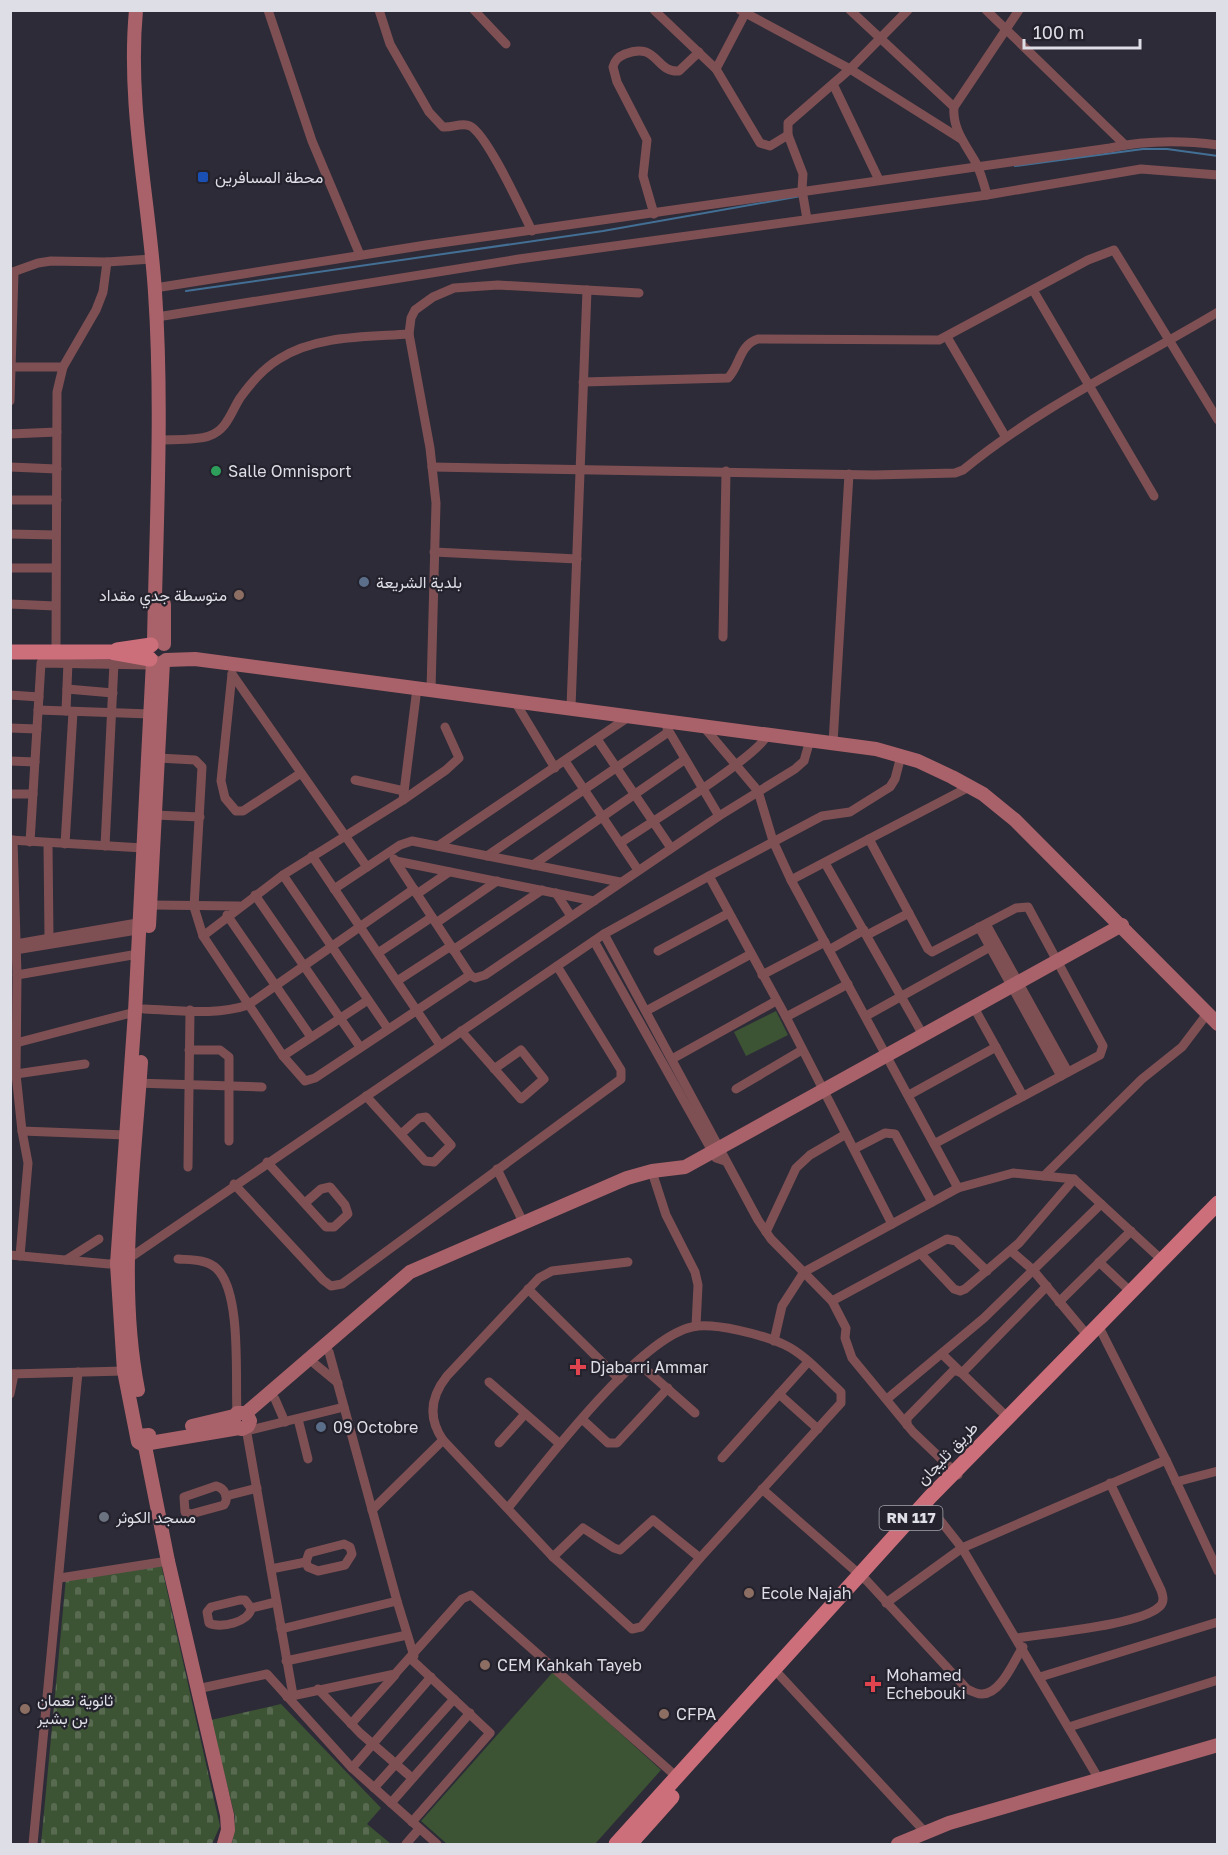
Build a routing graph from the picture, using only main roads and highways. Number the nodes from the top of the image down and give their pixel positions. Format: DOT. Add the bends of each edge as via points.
graph roads {
  1 [pos="136,10"];
  2 [pos="10,652"];
  3 [pos="158,654"];
  4 [pos="144,925"];
  5 [pos="1124,928"];
  6 [pos="1017,987"];
  7 [pos="140,1010"];
  8 [pos="1218,1024"];
  9 [pos="889,1058"];
  10 [pos="135,1083"];
  11 [pos="720,1154"];
  12 [pos="1218,1203"];
  13 [pos="1218,1216"];
  14 [pos="122,1261"];
  15 [pos="1096,1332"];
  16 [pos="242,1422"];
  17 [pos="146,1439"];
  18 [pos="957,1474"];
  19 [pos="863,1578"];
  20 [pos="777,1672"];
  21 [pos="1218,1745"];
  22 [pos="224,1845"];
  23 [pos="616,1845"];
  24 [pos="630,1845"];
  25 [pos="898,1845"];
  1 -- 3 [label="main road" via="134,107 157,317 159,525 164,548"];
  2 -- 3 [label="main road" via="56,651 113,658"];
  3 -- 4 [label="main road" via="150,714 143,848"];
  3 -- 4 [label="main road" via="158,758 150,905"];
  3 -- 5 [label="main road" via="232,670 571,707 632,715 667,726 702,725 876,749 901,756 969,787 1015,820"];
  4 -- 7 [label="main road"];
  4 -- 7 [label="main road" via="138,954"];
  5 -- 6 [label="main road"];
  5 -- 8 [label="main road"];
  6 -- 9 [label="main road" via="977,1013"];
  6 -- 9 [label="main road" via="923,1035"];
  7 -- 10 [label="main road"];
  9 -- 11 [label="main road"];
  10 -- 14 [label="main road"];
  10 -- 14 [label="main road" via="126,1135"];
  11 -- 16 [label="main road" via="688,1174 654,1178 424,1274"];
  11 -- 16 [label="main road" via="685,1167 627,1178 411,1272"];
  12 -- 15 [label="main road, طريق ثليجان / RN 117"];
  13 -- 15 [label="main road, طريق ثليجان / RN 117"];
  14 -- 17 [label="main road"];
  14 -- 17 [label="main road" via="124,1371"];
  15 -- 18 [label="main road, طريق ثليجان / RN 117"];
  15 -- 18 [label="main road, طريق ثليجان / RN 117" via="1007,1418"];
  16 -- 17 [label="main road"];
  17 -- 22 [label="main road" via="168,1561 227,1815"];
  18 -- 19 [label="main road, طريق ثليجان / RN 117"];
  18 -- 19 [label="main road, طريق ثليجان / RN 117" via="932,1510"];
  19 -- 20 [label="main road, طريق ثليجان / RN 117"];
  20 -- 23 [label="main road, طريق ثليجان / RN 117"];
  20 -- 24 [label="main road, طريق ثليجان / RN 117"];
  21 -- 25 [label="main road" via="925,1832"];
}
